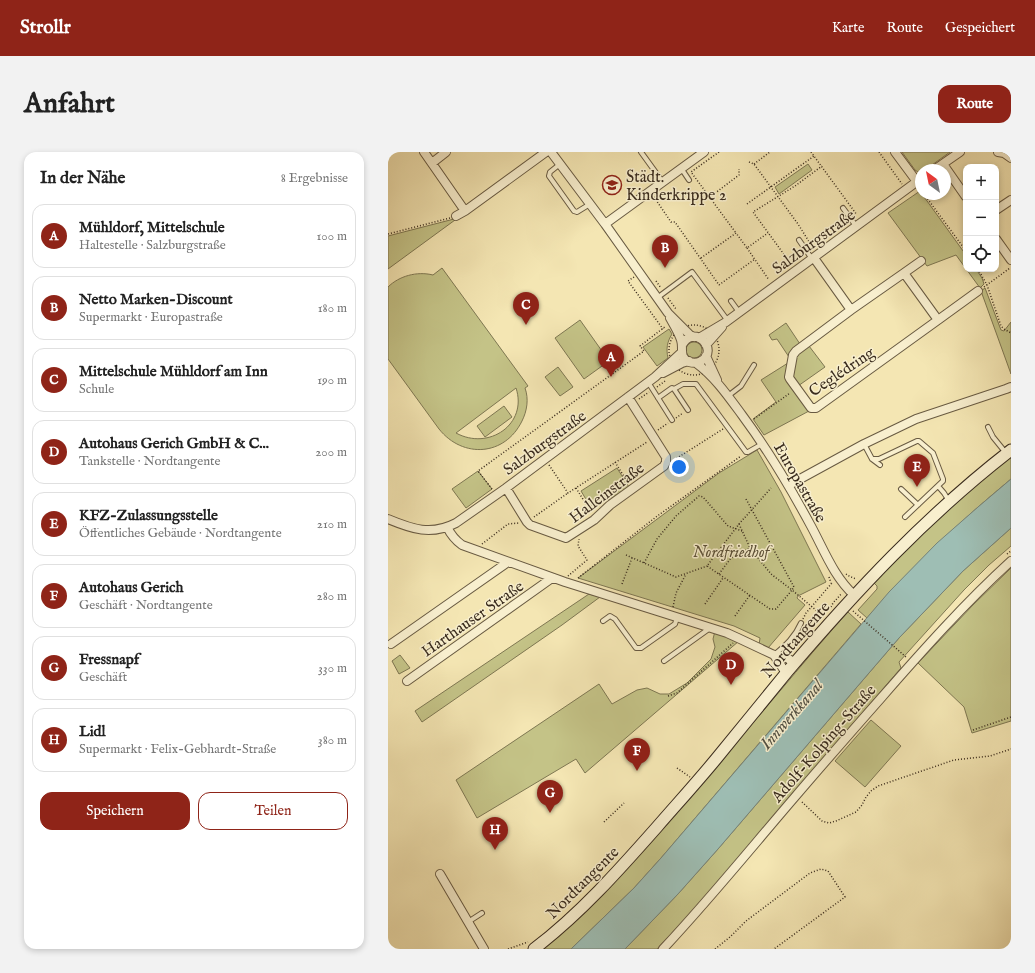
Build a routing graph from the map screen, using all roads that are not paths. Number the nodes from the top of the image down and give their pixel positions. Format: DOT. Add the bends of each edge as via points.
graph roads {
  1 [pos="424,152"];
  2 [pos="446,152"];
  3 [pos="546,152"];
  4 [pos="551,152"];
  5 [pos="641,152"];
  6 [pos="704,152"];
  7 [pos="896,152"];
  8 [pos="960,152"];
  9 [pos="432,163"];
  10 [pos="560,164"];
  11 [pos="943,164"];
  12 [pos="681,168"];
  13 [pos="951,175"];
  14 [pos="915,179"];
  15 [pos="689,180"];
  16 [pos="662,181"];
  17 [pos="915,183"];
  18 [pos="963,193"];
  19 [pos="1011,200"];
  20 [pos="590,204"];
  21 [pos="843,208"];
  22 [pos="999,208"];
  23 [pos="466,210"];
  24 [pos="456,216"];
  25 [pos="605,224"];
  26 [pos="859,224"];
  27 [pos="799,240"];
  28 [pos="999,243"];
  29 [pos="814,257"];
  30 [pos="1011,260"];
  31 [pos="921,261"];
  32 [pos="904,273"];
  33 [pos="978,291"];
  34 [pos="657,298"];
  35 [pos="731,301"];
  36 [pos="851,310"];
  37 [pos="740,313"];
  38 [pos="938,320"];
  39 [pos="727,321"];
  40 [pos="680,329"];
  41 [pos="713,333"];
  42 [pos="697,337"];
  43 [pos="706,345"];
  44 [pos="682,349"];
  45 [pos="706,356"];
  46 [pos="692,362"];
  47 [pos="673,364"];
  48 [pos="754,366"];
  49 [pos="709,370"];
  50 [pos="648,382"];
  51 [pos="1011,387"];
  52 [pos="674,388"];
  53 [pos="728,396"];
  54 [pos="628,397"];
  55 [pos="658,398"];
  56 [pos="688,410"];
  57 [pos="672,420"];
  58 [pos="988,427"];
  59 [pos="762,444"];
  60 [pos="864,444"];
  61 [pos="1009,452"];
  62 [pos="872,459"];
  63 [pos="880,465"];
  64 [pos="789,485"];
  65 [pos="938,486"];
  66 [pos="506,488"];
  67 [pos="902,489"];
  68 [pos="950,502"];
  69 [pos="918,506"];
  70 [pos="905,517"];
  71 [pos="388,519"];
  72 [pos="447,527"];
  73 [pos="1011,561"];
  74 [pos="508,562"];
  75 [pos="552,578"];
  76 [pos="850,592"];
  77 [pos="677,618"];
  78 [pos="603,621"];
  79 [pos="801,622"];
  80 [pos="711,628"];
  81 [pos="391,644"];
  82 [pos="774,655"];
  83 [pos="664,661"];
  84 [pos="795,663"];
  85 [pos="786,673"];
  86 [pos="407,681"];
  87 [pos="440,874"];
  88 [pos="482,913"];
  89 [pos="468,922"];
  90 [pos="532,945"];
  91 [pos="484,949"];
  92 [pos="663,949"];
  1 -- 9 [label="street"];
  2 -- 9 [label="street"];
  3 -- 23 [label="street"];
  4 -- 10 [label="street"];
  5 -- 16 [label="lane"];
  6 -- 12 [label="street"];
  7 -- 14 [label="street"];
  8 -- 11 [label="street"];
  9 -- 23 [label="street"];
  10 -- 20 [label="street"];
  10 -- 20 [label="lane" via="549,176 574,211 577,212"];
  12 -- 15 [label="lane"];
  12 -- 16 [label="street"];
  13 -- 18 [label="street"];
  16 -- 25 [label="street"];
  17 -- 26 [label="street, Salzburgstraße"];
  19 -- 22 [label="street"];
  20 -- 25 [label="street"];
  21 -- 26 [label="lane"];
  23 -- 24 [label="street"];
  25 -- 34 [label="street"];
  26 -- 29 [label="street, Salzburgstraße"];
  27 -- 29 [label="lane"];
  28 -- 30 [label="street"];
  29 -- 36 [label="street"];
  29 -- 37 [label="street, Salzburgstraße"];
  31 -- 32 [label="street, Ceglédring"];
  32 -- 36 [label="street, Ceglédring"];
  32 -- 38 [label="street"];
  33 -- 38 [label="street, Ceglédring"];
  34 -- 39 [label="lane" via="692,272"];
  34 -- 40 [label="street"];
  35 -- 37 [label="lane"];
  36 -- 38 [label="street, Ceglédring" via="794,353 789,377 810,407 816,408"];
  37 -- 39 [label="street, Salzburgstraße"];
  39 -- 41 [label="street, Salzburgstraße"];
  40 -- 42 [label="street"];
  40 -- 44 [label="street"];
  41 -- 42 [label="street, Salzburgstraße"];
  41 -- 43 [label="street, Salzburgstraße"];
  42 -- 43 [label="street"];
  42 -- 44 [label="street" via="686,340"];
  43 -- 45 [label="street"];
  44 -- 46 [label="street" via="684,358"];
  44 -- 47 [label="street, Salzburgstraße"];
  45 -- 46 [label="street" via="702,360"];
  45 -- 49 [label="street, Europastraße"];
  46 -- 47 [label="street, Salzburgstraße"];
  46 -- 49 [label="street, Europastraße"];
  47 -- 50 [label="street, Salzburgstraße"];
  48 -- 53 [label="lane" via="741,386"];
  49 -- 53 [label="street, Europastraße"];
  50 -- 54 [label="street, Salzburgstraße"];
  50 -- 55 [label="lane"];
  51 -- 60 [label="street" via="916,419"];
  52 -- 55 [label="lane"];
  52 -- 56 [label="lane"];
  52 -- 59 [label="lane" via="683,384 696,384 746,452"];
  53 -- 59 [label="street, Europastraße"];
  54 -- 66 [label="street, Salzburgstraße"];
  54 -- 66 [label="street, Halleinstraße" via="666,457 666,462 595,518 566,538 530,525"];
  55 -- 57 [label="lane"];
  58 -- 61 [label="lane" via="993,437"];
  59 -- 64 [label="street, Europastraße"];
  60 -- 62 [label="lane"];
  60 -- 64 [label="street"];
  61 -- 68 [label="main road, Nordtangente"];
  62 -- 63 [label="lane"];
  62 -- 65 [label="lane" via="879,459 919,441 932,453 943,479"];
  64 -- 76 [label="street, Europastraße" via="837,574"];
  65 -- 68 [label="lane"];
  65 -- 69 [label="lane"];
  66 -- 72 [label="street, Salzburgstraße"];
  67 -- 69 [label="lane"];
  68 -- 76 [label="main road, Nordtangente"];
  69 -- 70 [label="lane"];
  71 -- 72 [label="street" via="425,530"];
  72 -- 74 [label="street, Harthauser Straße" via="462,545"];
  73 -- 92 [label="street, Adolf-Kolping-Straße" via="964,606 922,652"];
  74 -- 75 [label="street, Harthauser Straße"];
  74 -- 81 [label="street, Harthauser Straße"];
  75 -- 77 [label="street, Harthauser Straße" via="568,581"];
  75 -- 86 [label="street, Harthauser Straße"];
  76 -- 84 [label="main road, Nordtangente"];
  77 -- 78 [label="lane" via="675,624 639,649 616,619 610,616"];
  77 -- 80 [label="street, Harthauser Straße"];
  79 -- 82 [label="lane" via="787,644"];
  80 -- 82 [label="street, Harthauser Straße"];
  80 -- 83 [label="lane"];
  82 -- 84 [label="street, Harthauser Straße" via="788,658"];
  82 -- 85 [label="street"];
  84 -- 85 [label="main road, Nordtangente"];
  85 -- 90 [label="main road, Nordtangente" via="717,758 613,876 577,912"];
  87 -- 89 [label="street"];
  88 -- 89 [label="lane"];
  89 -- 91 [label="street"];
}
